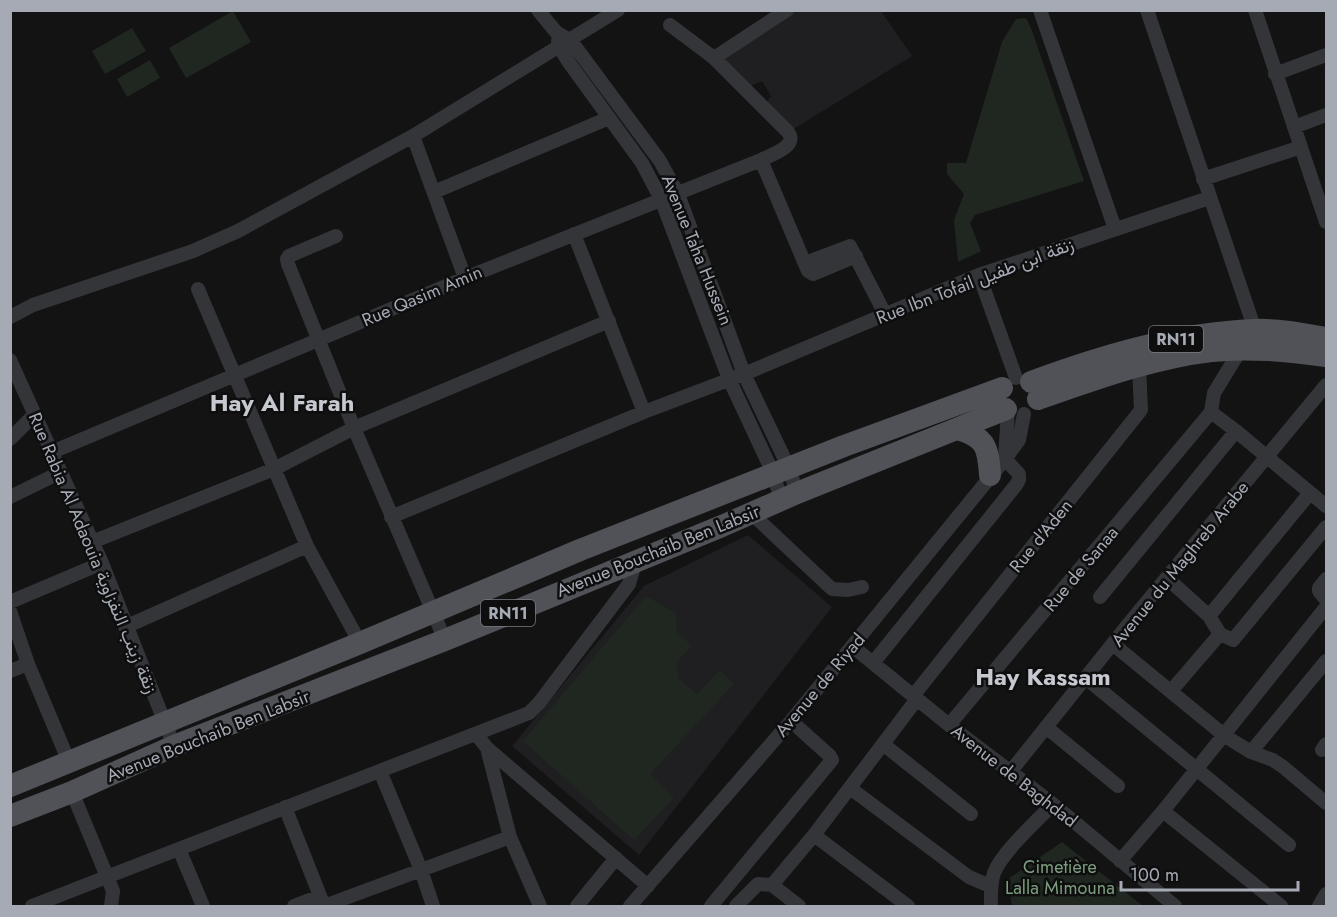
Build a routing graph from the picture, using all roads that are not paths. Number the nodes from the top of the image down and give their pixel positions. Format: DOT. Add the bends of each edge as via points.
graph roads {
  1 [pos="538,10"];
  2 [pos="618,10"];
  3 [pos="787,10"];
  4 [pos="1040,10"];
  5 [pos="1147,10"];
  6 [pos="1255,10"];
  7 [pos="670,25"];
  8 [pos="565,45"];
  9 [pos="1326,55"];
  10 [pos="714,58"];
  11 [pos="1275,74"];
  12 [pos="1326,115"];
  13 [pos="609,118"];
  14 [pos="1294,126"];
  15 [pos="413,136"];
  16 [pos="1301,147"];
  17 [pos="761,160"];
  18 [pos="1203,179"];
  19 [pos="434,192"];
  20 [pos="678,194"];
  21 [pos="1322,195"];
  22 [pos="1209,198"];
  23 [pos="661,200"];
  24 [pos="1326,222"];
  25 [pos="1115,229"];
  26 [pos="574,234"];
  27 [pos="336,236"];
  28 [pos="979,275"];
  29 [pos="465,278"];
  30 [pos="198,289"];
  31 [pos="885,314"];
  32 [pos="10,316"];
  33 [pos="609,321"];
  34 [pos="1255,330"];
  35 [pos="1326,338"];
  36 [pos="318,340"];
  37 [pos="1241,349"];
  38 [pos="1326,356"];
  39 [pos="10,360"];
  40 [pos="1139,367"];
  41 [pos="744,374"];
  42 [pos="235,375"];
  43 [pos="729,379"];
  44 [pos="1326,385"];
  45 [pos="1018,398"];
  46 [pos="645,412"];
  47 [pos="1211,412"];
  48 [pos="35,414"];
  49 [pos="354,428"];
  50 [pos="957,429"];
  51 [pos="1236,431"];
  52 [pos="10,439"];
  53 [pos="52,452"];
  54 [pos="1266,457"];
  55 [pos="997,467"];
  56 [pos="274,469"];
  57 [pos="781,470"];
  58 [pos="61,472"];
  59 [pos="1310,493"];
  60 [pos="789,496"];
  61 [pos="10,497"];
  62 [pos="1326,506"];
  63 [pos="751,513"];
  64 [pos="391,517"];
  65 [pos="1326,528"];
  66 [pos="92,543"];
  67 [pos="307,546"];
  68 [pos="636,560"];
  69 [pos="102,563"];
  70 [pos="1168,579"];
  71 [pos="1326,579"];
  72 [pos="862,587"];
  73 [pos="1100,597"];
  74 [pos="1326,600"];
  75 [pos="10,602"];
  76 [pos="1326,607"];
  77 [pos="10,611"];
  78 [pos="434,612"];
  79 [pos="1209,616"];
  80 [pos="125,627"];
  81 [pos="1220,634"];
  82 [pos="445,640"];
  83 [pos="360,643"];
  84 [pos="1114,645"];
  85 [pos="852,646"];
  86 [pos="1326,661"];
  87 [pos="873,663"];
  88 [pos="28,664"];
  89 [pos="10,670"];
  90 [pos="1087,678"];
  91 [pos="1171,691"];
  92 [pos="915,698"];
  93 [pos="791,721"];
  94 [pos="165,723"];
  95 [pos="949,725"];
  96 [pos="1046,727"];
  97 [pos="476,734"];
  98 [pos="1225,736"];
  99 [pos="883,744"];
  100 [pos="174,746"];
  101 [pos="488,747"];
  102 [pos="1251,752"];
  103 [pos="69,762"];
  104 [pos="1197,770"];
  105 [pos="380,771"];
  106 [pos="1011,771"];
  107 [pos="10,786"];
  108 [pos="1118,786"];
  109 [pos="850,788"];
  110 [pos="72,792"];
  111 [pos="1326,803"];
  112 [pos="1053,804"];
  113 [pos="285,807"];
  114 [pos="1163,811"];
  115 [pos="971,814"];
  116 [pos="10,816"];
  117 [pos="814,835"];
  118 [pos="510,837"];
  119 [pos="1289,845"];
  120 [pos="179,849"];
  121 [pos="616,858"];
  122 [pos="1120,861"];
  123 [pos="421,870"];
  124 [pos="107,878"];
  125 [pos="648,885"];
  126 [pos="772,885"];
  127 [pos="990,886"];
  128 [pos="1326,894"];
  129 [pos="323,903"];
  130 [pos="32,906"];
  131 [pos="111,906"];
  132 [pos="203,906"];
  133 [pos="294,906"];
  134 [pos="433,906"];
  135 [pos="540,906"];
  136 [pos="577,906"];
  137 [pos="631,906"];
  138 [pos="711,906"];
  139 [pos="736,906"];
  140 [pos="799,906"];
  141 [pos="908,906"];
  142 [pos="991,906"];
  143 [pos="1175,906"];
  144 [pos="1281,906"];
  145 [pos="1319,906"];
  1 -- 8 [label="street, Avenue Taha Hussein"];
  2 -- 8 [label="street"];
  3 -- 10 [label="street"];
  4 -- 25 [label="street"];
  5 -- 18 [label="street"];
  6 -- 11 [label="street"];
  7 -- 10 [label="street"];
  8 -- 13 [label="street, Avenue Taha Hussein"];
  8 -- 15 [label="street"];
  8 -- 20 [label="street, Avenue Taha Hussein" via="660,161"];
  9 -- 11 [label="street"];
  10 -- 17 [label="street, Rue Qasim Amin" via="791,136 788,146"];
  11 -- 14 [label="street"];
  12 -- 14 [label="street"];
  13 -- 19 [label="street"];
  13 -- 23 [label="street, Avenue Taha Hussein" via="642,163"];
  14 -- 16 [label="street"];
  15 -- 19 [label="street"];
  15 -- 32 [label="street" via="213,243"];
  16 -- 18 [label="street"];
  16 -- 21 [label="street"];
  17 -- 20 [label="street, Rue Qasim Amin"];
  17 -- 31 [label="street" via="808,271 813,274 856,256"];
  18 -- 22 [label="street"];
  19 -- 29 [label="street"];
  20 -- 23 [label="street, Rue Qasim Amin"];
  20 -- 41 [label="street, Avenue Taha Hussein"];
  21 -- 24 [label="street"];
  22 -- 25 [label="street, Rue Ibn Tofail زنقة ابن طفيل"];
  22 -- 34 [label="street"];
  23 -- 26 [label="street, Rue Qasim Amin"];
  23 -- 43 [label="street, Avenue Taha Hussein"];
  25 -- 28 [label="street, Rue Ibn Tofail زنقة ابن طفيل"];
  26 -- 29 [label="street, Rue Qasim Amin"];
  26 -- 33 [label="street"];
  27 -- 36 [label="street" via="288,257"];
  28 -- 31 [label="street, Rue Ibn Tofail زنقة ابن طفيل"];
  28 -- 45 [label="street"];
  29 -- 36 [label="street, Rue Qasim Amin"];
  30 -- 42 [label="street"];
  31 -- 41 [label="street, Rue Ibn Tofail زنقة ابن طفيل"];
  33 -- 46 [label="street"];
  33 -- 49 [label="street"];
  34 -- 35 [label="main road, Avenue Bouchaib Ben Labsir / RN11"];
  34 -- 45 [label="main road, Avenue Bouchaib Ben Labsir / RN11" via="1169,341 1081,366"];
  36 -- 42 [label="street, Rue Qasim Amin"];
  36 -- 49 [label="street"];
  37 -- 38 [label="main road, Avenue Bouchaib Ben Labsir / RN11"];
  37 -- 40 [label="main road, Avenue Bouchaib Ben Labsir / RN11" via="1200,353"];
  37 -- 47 [label="street" via="1214,393"];
  39 -- 48 [label="street, Rue Rabia Al Adaouia زنقة زينب النفزاوية"];
  40 -- 45 [label="main road, Avenue Bouchaib Ben Labsir / RN11"];
  40 -- 92 [label="street, Rue d'Aden" via="1141,410"];
  41 -- 43 [label="street, Rue Ibn Tofail زنقة ابن طفيل"];
  41 -- 57 [label="street, Avenue Taha Hussein"];
  42 -- 53 [label="street, Rue Qasim Amin"];
  42 -- 56 [label="street"];
  43 -- 46 [label="street, Rue Ibn Tofail زنقة ابن طفيل"];
  43 -- 57 [label="street, Avenue Taha Hussein"];
  44 -- 54 [label="street, Avenue du Maghreb Arabe"];
  45 -- 50 [label="main road, Avenue Bouchaib Ben Labsir / RN11"];
  45 -- 55 [label="street"];
  45 -- 57 [label="main road, Avenue Bouchaib Ben Labsir / RN11"];
  46 -- 64 [label="street, Rue Ibn Tofail زنقة ابن طفيل"];
  47 -- 51 [label="street"];
  47 -- 95 [label="street, Rue de Sanaa"];
  48 -- 52 [label="street"];
  48 -- 53 [label="street, Rue Rabia Al Adaouia زنقة زينب النفزاوية"];
  49 -- 56 [label="street"];
  49 -- 64 [label="street"];
  50 -- 55 [label="main road" via="977,435"];
  50 -- 60 [label="main road, Avenue Bouchaib Ben Labsir / RN11"];
  51 -- 54 [label="street"];
  51 -- 73 [label="street"];
  53 -- 58 [label="street, Rue Rabia Al Adaouia زنقة زينب النفزاوية"];
  54 -- 59 [label="street"];
  54 -- 70 [label="street, Avenue du Maghreb Arabe"];
  55 -- 85 [label="street, Avenue de Riyad"];
  55 -- 87 [label="street" via="1019,474 1016,485"];
  56 -- 66 [label="street"];
  56 -- 67 [label="street"];
  57 -- 60 [label="street, Avenue Taha Hussein"];
  57 -- 78 [label="main road, Avenue Bouchaib Ben Labsir / RN11"];
  58 -- 61 [label="street"];
  58 -- 66 [label="street, Rue Rabia Al Adaouia زنقة زينب النفزاوية"];
  59 -- 62 [label="street"];
  59 -- 79 [label="street"];
  60 -- 63 [label="main road, Avenue Bouchaib Ben Labsir / RN11"];
  63 -- 68 [label="main road, Avenue Bouchaib Ben Labsir / RN11"];
  63 -- 72 [label="street" via="832,589"];
  64 -- 78 [label="street"];
  65 -- 81 [label="street" via="1233,640"];
  66 -- 69 [label="street, Rue Rabia Al Adaouia زنقة زينب النفزاوية"];
  67 -- 80 [label="street"];
  67 -- 83 [label="street"];
  68 -- 82 [label="main road, Avenue Bouchaib Ben Labsir / RN11"];
  68 -- 97 [label="street" via="629,584 534,709"];
  69 -- 75 [label="street"];
  69 -- 80 [label="street, Rue Rabia Al Adaouia زنقة زينب النفزاوية"];
  70 -- 79 [label="street"];
  70 -- 84 [label="street, Avenue du Maghreb Arabe"];
  71 -- 74 [label="street" via="1319,591"];
  76 -- 98 [label="street"];
  77 -- 88 [label="street"];
  78 -- 82 [label="street"];
  78 -- 83 [label="main road, Avenue Bouchaib Ben Labsir / RN11"];
  79 -- 81 [label="street"];
  80 -- 94 [label="street, Rue Rabia Al Adaouia زنقة زينب النفزاوية"];
  81 -- 91 [label="street"];
  82 -- 100 [label="main road, Avenue Bouchaib Ben Labsir / RN11"];
  83 -- 94 [label="main road, Avenue Bouchaib Ben Labsir / RN11"];
  84 -- 90 [label="street, Avenue du Maghreb Arabe"];
  84 -- 91 [label="street"];
  85 -- 87 [label="street, Avenue de Baghdad"];
  85 -- 93 [label="street, Avenue de Riyad"];
  86 -- 102 [label="street"];
  87 -- 92 [label="street, Avenue de Baghdad"];
  88 -- 89 [label="street"];
  88 -- 103 [label="street"];
  90 -- 96 [label="street, Avenue du Maghreb Arabe"];
  90 -- 104 [label="street"];
  91 -- 98 [label="street"];
  92 -- 95 [label="street, Avenue de Baghdad"];
  92 -- 99 [label="street, Rue d'Aden"];
  93 -- 125 [label="street, Avenue de Riyad"];
  93 -- 138 [label="street" via="830,756 830,763"];
  94 -- 100 [label="street, Rue Rabia Al Adaouia زنقة زينب النفزاوية"];
  94 -- 103 [label="main road, Avenue Bouchaib Ben Labsir / RN11"];
  95 -- 106 [label="street, Avenue de Baghdad"];
  96 -- 106 [label="street, Avenue du Maghreb Arabe"];
  96 -- 108 [label="street"];
  97 -- 101 [label="street"];
  97 -- 105 [label="street"];
  98 -- 102 [label="street"];
  98 -- 104 [label="street"];
  99 -- 109 [label="street, Rue d'Aden"];
  99 -- 115 [label="street"];
  100 -- 110 [label="main road, Avenue Bouchaib Ben Labsir / RN11"];
  101 -- 118 [label="street"];
  101 -- 121 [label="street"];
  102 -- 111 [label="street" via="1282,766"];
  103 -- 107 [label="main road, Avenue Bouchaib Ben Labsir / RN11"];
  104 -- 114 [label="street"];
  104 -- 119 [label="street"];
  105 -- 113 [label="street"];
  105 -- 123 [label="street"];
  106 -- 112 [label="street, Avenue de Baghdad"];
  109 -- 117 [label="street, Rue d'Aden"];
  109 -- 127 [label="street" via="969,877"];
  110 -- 116 [label="main road, Avenue Bouchaib Ben Labsir / RN11"];
  110 -- 124 [label="street"];
  112 -- 122 [label="street, Avenue de Baghdad"];
  112 -- 127 [label="street" via="1003,860"];
  113 -- 120 [label="street"];
  113 -- 129 [label="street"];
  114 -- 122 [label="street"];
  114 -- 144 [label="street"];
  117 -- 126 [label="street, Rue d'Aden"];
  117 -- 141 [label="street"];
  118 -- 123 [label="street"];
  118 -- 135 [label="street"];
  120 -- 124 [label="street"];
  120 -- 132 [label="street"];
  121 -- 125 [label="street"];
  121 -- 136 [label="street"];
  122 -- 143 [label="street, Avenue de Baghdad"];
  123 -- 129 [label="street"];
  123 -- 134 [label="street"];
  124 -- 130 [label="street"];
  124 -- 131 [label="street" via="113,891"];
  125 -- 137 [label="street, Avenue de Riyad"];
  126 -- 139 [label="street" via="758,884"];
  126 -- 140 [label="street"];
  127 -- 142 [label="street"];
  128 -- 145 [label="street"];
  129 -- 133 [label="street"];
}
